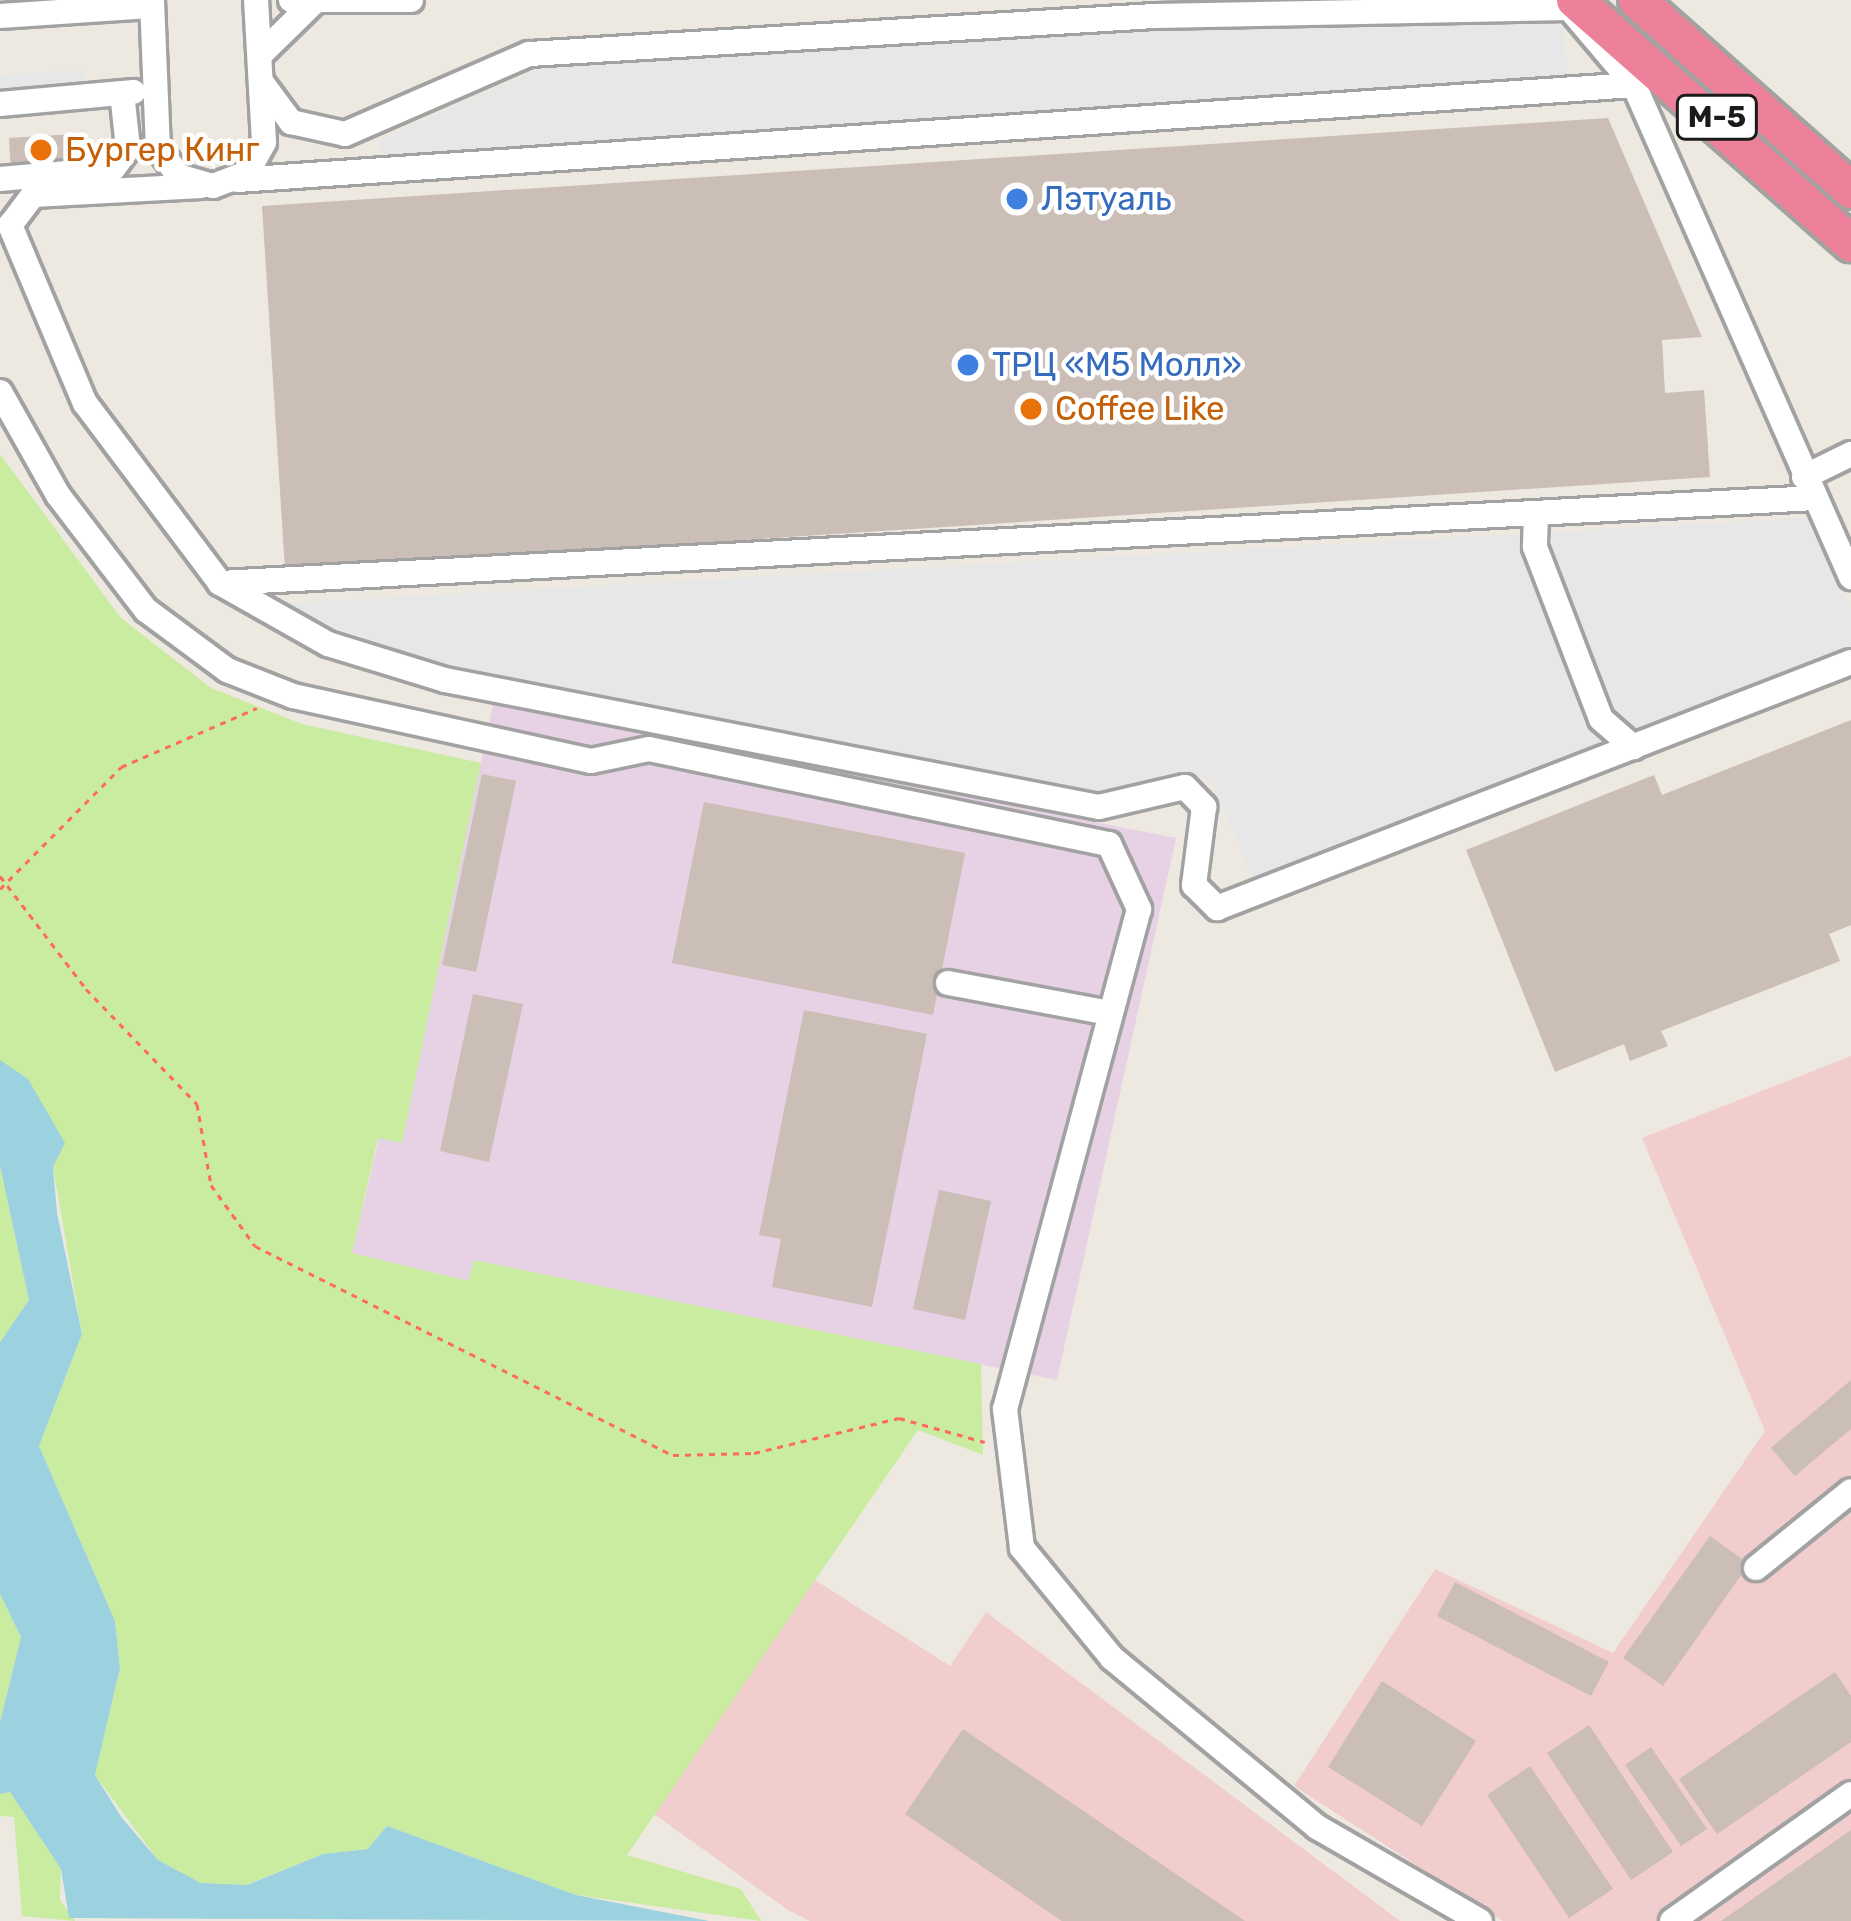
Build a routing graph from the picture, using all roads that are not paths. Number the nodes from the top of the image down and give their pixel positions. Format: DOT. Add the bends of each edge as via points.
graph roads {
  1 [pos="256,0"];
  2 [pos="411,0"];
  3 [pos="1575,0"];
  4 [pos="1637,0"];
  5 [pos="302,2"];
  6 [pos="151,3"];
  7 [pos="0,16"];
  8 [pos="261,54"];
  9 [pos="262,83"];
  10 [pos="1634,85"];
  11 [pos="153,90"];
  12 [pos="122,93"];
  13 [pos="0,104"];
  14 [pos="158,146"];
  15 [pos="0,179"];
  16 [pos="237,180"];
  17 [pos="201,186"];
  18 [pos="105,190"];
  19 [pos="1851,190"];
  20 [pos="5,217"];
  21 [pos="1851,243"];
  22 [pos="0,392"];
  23 [pos="1851,454"];
  24 [pos="1809,487"];
  25 [pos="1536,515"];
  26 [pos="1851,577"];
  27 [pos="220,583"];
  28 [pos="1851,662"];
  29 [pos="1633,747"];
  30 [pos="948,983"];
  31 [pos="1105,1012"];
  32 [pos="1851,1491"];
  33 [pos="1756,1568"];
  34 [pos="1851,1794"];
  35 [pos="1480,1921"];
  36 [pos="1672,1921"];
  1 -- 8 [label="street"];
  2 -- 5 [label="street"];
  3 -- 21 [label="highway, М-5"];
  4 -- 19 [label="highway, М-5"];
  5 -- 8 [label="street"];
  6 -- 7 [label="street"];
  6 -- 11 [label="street"];
  8 -- 9 [label="street"];
  9 -- 10 [label="street" via="291,122 345,134 529,54 1536,3 1582,18"];
  9 -- 16 [label="street" via="265,142"];
  10 -- 16 [label="street"];
  10 -- 24 [label="street"];
  11 -- 12 [label="street"];
  11 -- 14 [label="street"];
  12 -- 13 [label="street"];
  12 -- 15 [label="street" via="128,148 112,169"];
  14 -- 17 [label="street"];
  14 -- 18 [label="street"];
  16 -- 17 [label="street"];
  17 -- 18 [label="street"];
  18 -- 20 [label="street" via="33,195"];
  20 -- 27 [label="street" via="85,404"];
  22 -- 31 [label="street" via="58,496 146,610 227,670 293,696 591,761 649,749 1109,844 1139,909"];
  23 -- 24 [label="street"];
  24 -- 25 [label="street"];
  24 -- 26 [label="street"];
  25 -- 27 [label="street"];
  25 -- 29 [label="street" via="1535,547 1601,719"];
  27 -- 29 [label="street" via="328,644 445,680 1099,807 1185,787 1206,821 1194,885 1217,908"];
  28 -- 29 [label="street"];
  30 -- 31 [label="street"];
  31 -- 35 [label="street" via="1003,1447 1022,1548 1112,1658 1317,1827"];
  32 -- 33 [label="street"];
  34 -- 36 [label="street"];
}
